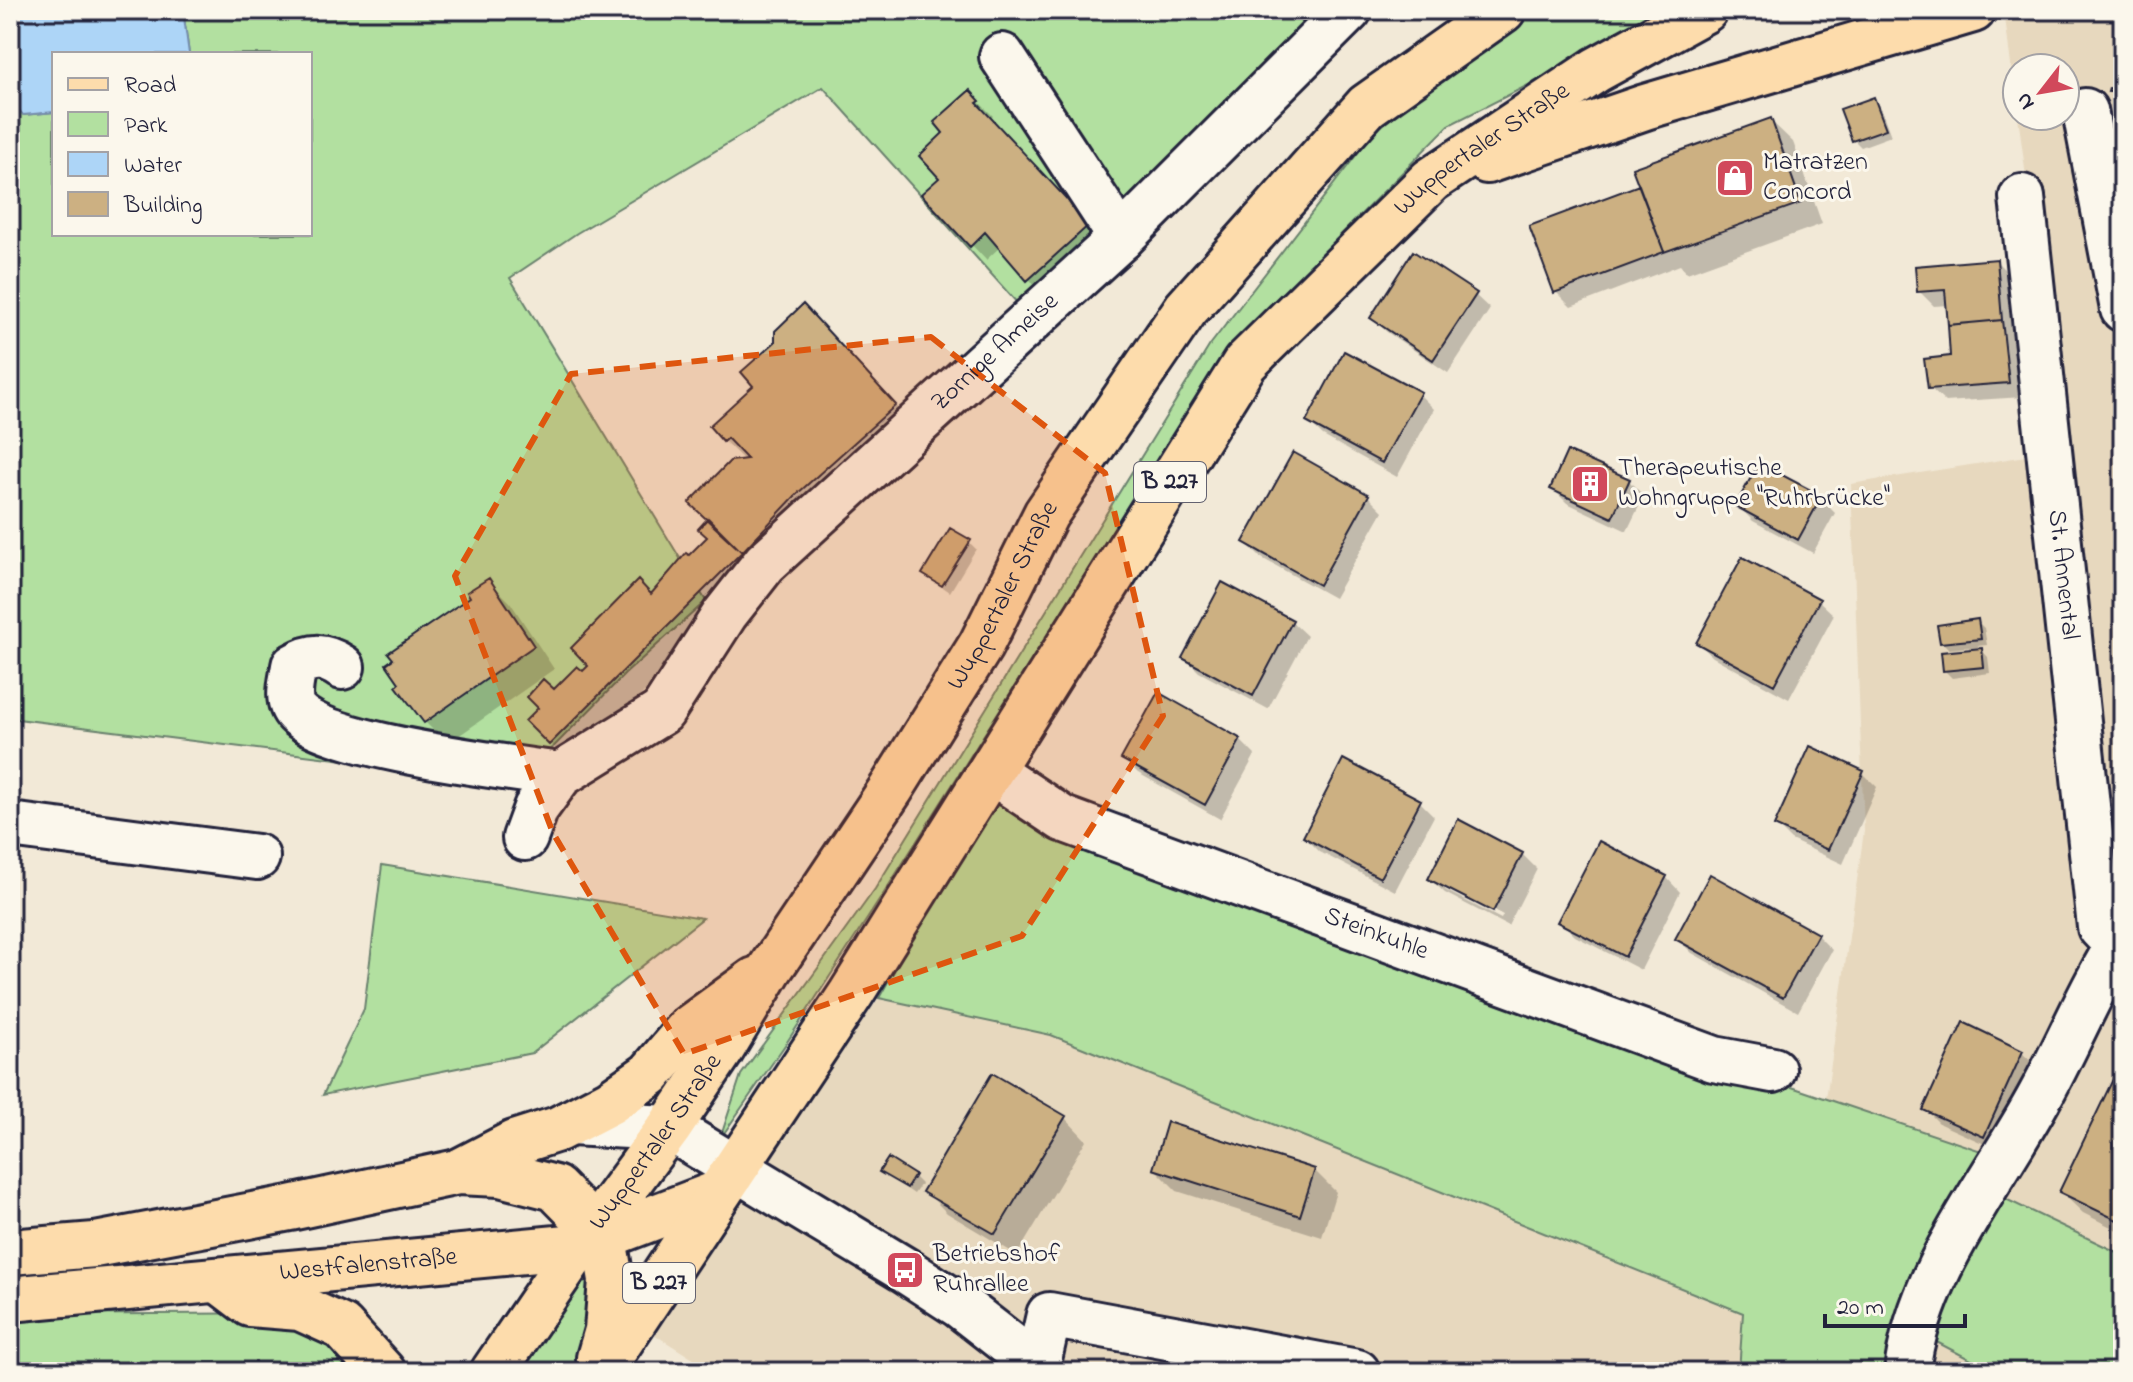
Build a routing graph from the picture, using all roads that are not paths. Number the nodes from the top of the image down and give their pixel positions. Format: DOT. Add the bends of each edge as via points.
graph roads {
  1 [pos="1349,10"];
  2 [pos="1503,10"];
  3 [pos="1705,10"];
  4 [pos="1973,10"];
  5 [pos="1002,56"];
  6 [pos="2085,111"];
  7 [pos="1431,180"];
  8 [pos="2022,197"];
  9 [pos="1121,238"];
  10 [pos="2123,309"];
  11 [pos="342,667"];
  12 [pos="991,771"];
  13 [pos="560,775"];
  14 [pos="10,825"];
  15 [pos="525,838"];
  16 [pos="257,857"];
  17 [pos="2120,942"];
  18 [pos="770,969"];
  19 [pos="1773,1070"];
  20 [pos="570,1123"];
  21 [pos="669,1128"];
  22 [pos="458,1172"];
  23 [pos="726,1181"];
  24 [pos="593,1237"];
  25 [pos="10,1252"];
  26 [pos="219,1280"];
  27 [pos="10,1299"];
  28 [pos="1036,1368"];
  29 [pos="383,1372"];
  30 [pos="493,1372"];
  31 [pos="597,1372"];
  32 [pos="1357,1372"];
  33 [pos="1907,1372"];
  1 -- 9 [label="street, Zornige Ameise"];
  2 -- 18 [label="main road, Wuppertaler Straße" via="1367,106 1186,309 1046,514 981,645"];
  3 -- 7 [label="main road, Wuppertaler Straße / B 227" via="1596,70"];
  4 -- 7 [label="main road" via="1645,107"];
  5 -- 9 [label="street"];
  6 -- 10 [label="street"];
  7 -- 12 [label="main road, Wuppertaler Straße / B 227" via="1245,363"];
  8 -- 17 [label="street, St. Annental" via="2100,927"];
  9 -- 13 [label="street, Zornige Ameise" via="765,563 662,712"];
  11 -- 13 [label="street" via="326,656 294,666 290,703 296,713 332,732 385,746"];
  12 -- 19 [label="street, Steinkuhle" via="1063,819 1714,1059"];
  12 -- 23 [label="main road, Wuppertaler Straße / B 227"];
  13 -- 15 [label="street" via="536,808"];
  14 -- 16 [label="street"];
  17 -- 33 [label="street, St. Annental" via="1924,1301"];
  18 -- 20 [label="main road" via="689,1028 650,1074"];
  18 -- 21 [label="main road, Wuppertaler Straße"];
  20 -- 21 [label="street"];
  20 -- 22 [label="main road" via="514,1143"];
  21 -- 23 [label="street"];
  21 -- 24 [label="main road, Wuppertaler Straße"];
  22 -- 24 [label="main road" via="500,1174 555,1188"];
  22 -- 25 [label="main road" via="95,1245"];
  23 -- 24 [label="main road, Westfalenstraße"];
  23 -- 28 [label="street" via="959,1305"];
  23 -- 31 [label="main road, B 227"];
  24 -- 26 [label="main road, Westfalenstraße" via="511,1254"];
  24 -- 30 [label="main road, Wuppertaler Straße"];
  24 -- 31 [label="main road" via="611,1280"];
  26 -- 27 [label="main road, Westfalenstraße"];
  26 -- 29 [label="main road" via="250,1304 300,1308 342,1327"];
  28 -- 32 [label="street" via="1049,1315"];
}
